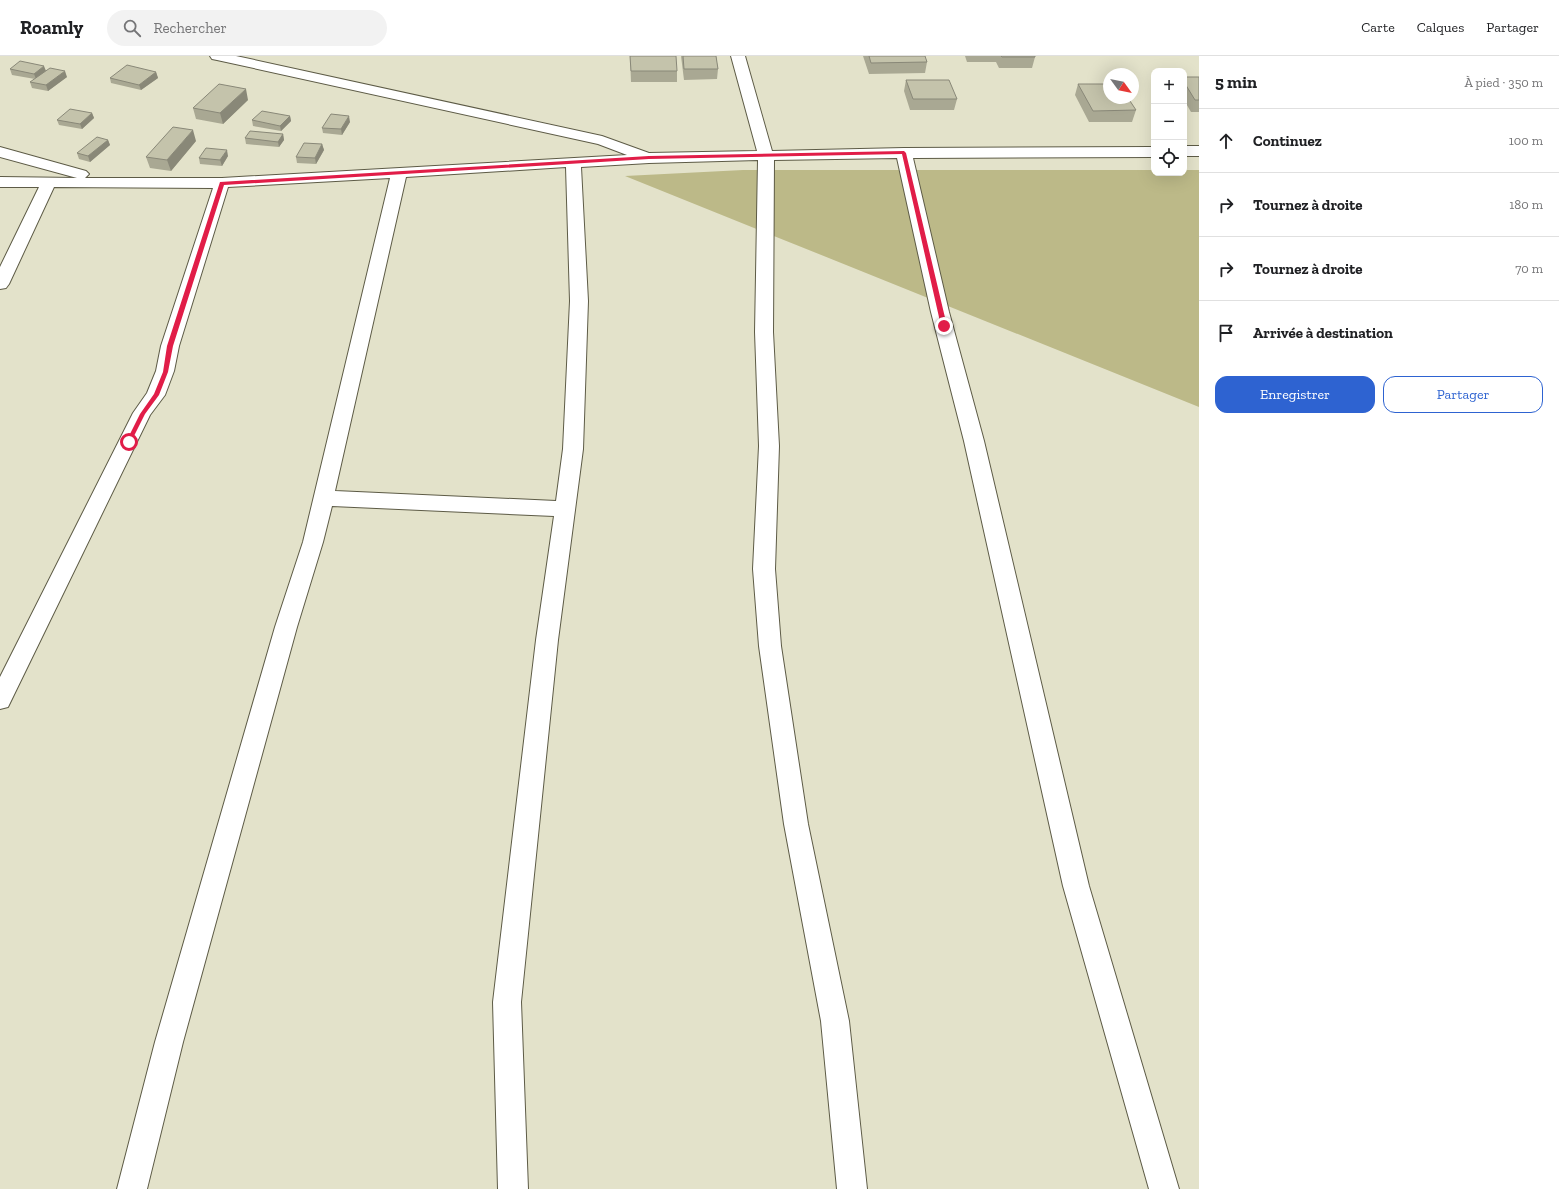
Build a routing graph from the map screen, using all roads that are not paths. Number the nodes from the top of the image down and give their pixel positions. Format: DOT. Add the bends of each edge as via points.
graph roads {
  1 [pos="216,56"];
  2 [pos="738,56"];
  3 [pos="1199,151"];
  4 [pos="0,152"];
  5 [pos="1151,152"];
  6 [pos="1187,152"];
  7 [pos="904,153"];
  8 [pos="766,156"];
  9 [pos="649,158"];
  10 [pos="573,162"];
  11 [pos="399,172"];
  12 [pos="0,182"];
  13 [pos="49,182"];
  14 [pos="222,183"];
  15 [pos="115,184"];
  16 [pos="0,284"];
  17 [pos="323,498"];
  18 [pos="565,510"];
  19 [pos="0,700"];
  20 [pos="132,1189"];
  21 [pos="512,1189"];
  22 [pos="852,1189"];
  23 [pos="1164,1189"];
  1 -- 9 [label="street" via="602,140"];
  2 -- 8 [label="street"];
  3 -- 6 [label="street"];
  4 -- 15 [label="street"];
  5 -- 7 [label="street"];
  7 -- 8 [label="street"];
  7 -- 23 [label="street" via="940,312 974,441 1076,886"];
  8 -- 9 [label="street"];
  8 -- 22 [label="street" via="764,332 769,446 764,569 770,638 796,824 835,1021"];
  9 -- 10 [label="street"];
  10 -- 11 [label="street"];
  10 -- 18 [label="street" via="579,301 573,449"];
  11 -- 14 [label="street"];
  11 -- 17 [label="street"];
  12 -- 13 [label="street"];
  13 -- 15 [label="street"];
  13 -- 16 [label="street"];
  14 -- 15 [label="street"];
  14 -- 19 [label="street" via="156,395 142,414"];
  17 -- 18 [label="street"];
  17 -- 20 [label="street" via="314,542 286,627 169,1042"];
  18 -- 21 [label="street" via="538,714 507,1002"];
}
